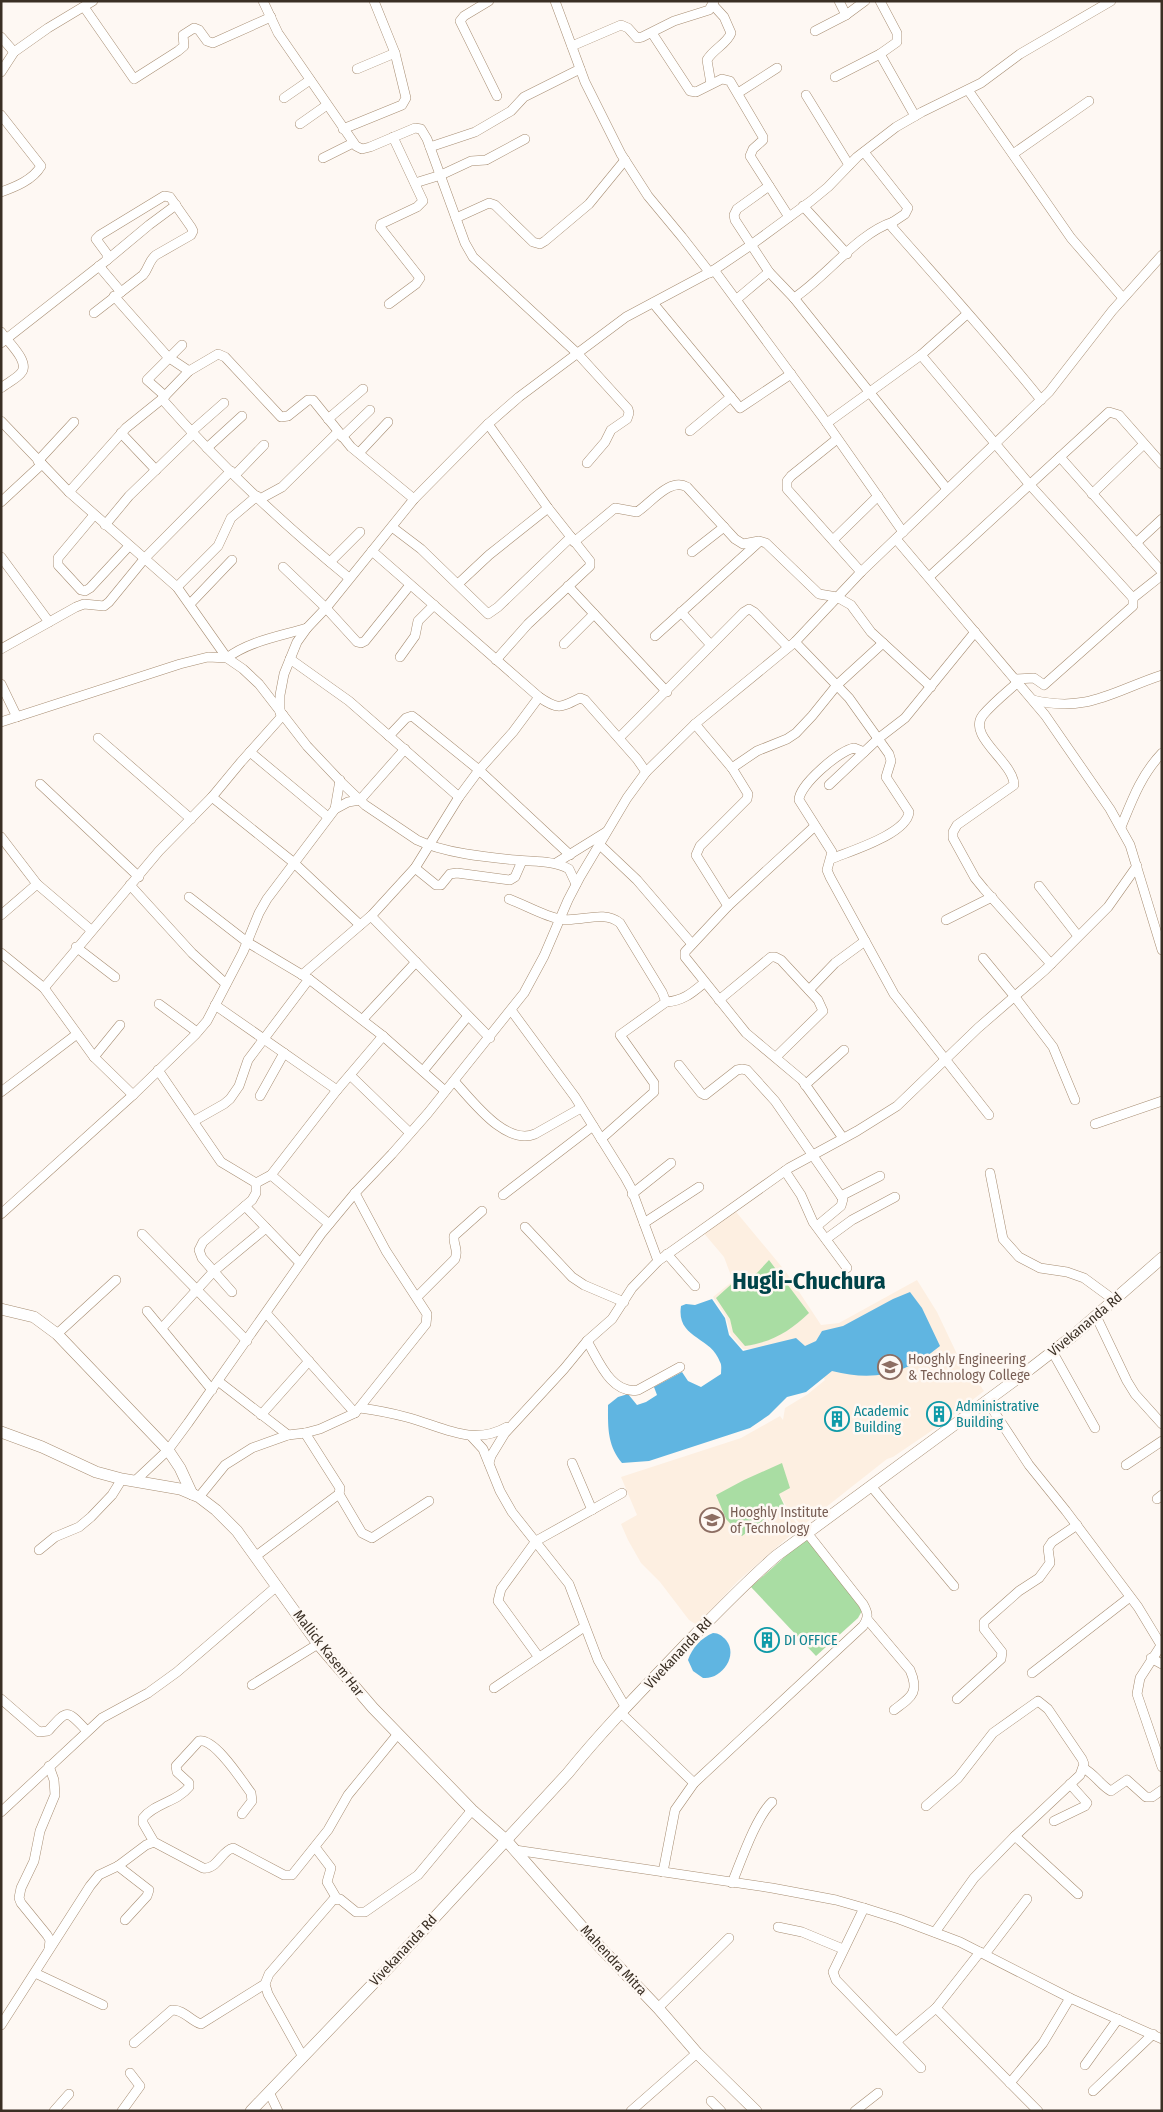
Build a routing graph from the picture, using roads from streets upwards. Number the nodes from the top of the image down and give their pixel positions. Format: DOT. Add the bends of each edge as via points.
graph roads {
  1 [pos="93,1"];
  2 [pos="263,1"];
  3 [pos="374,1"];
  4 [pos="489,1"];
  5 [pos="555,1"];
  6 [pos="839,1"];
  7 [pos="865,1"];
  8 [pos="880,1"];
  9 [pos="1111,1"];
  10 [pos="713,3"];
  11 [pos="479,4"];
  12 [pos="84,7"];
  13 [pos="846,15"];
  14 [pos="271,17"];
  15 [pos="815,31"];
  16 [pos="652,33"];
  17 [pos="1,37"];
  18 [pos="572,46"];
  19 [pos="14,52"];
  20 [pos="395,53"];
  21 [pos="880,54"];
  22 [pos="777,68"];
  23 [pos="357,69"];
  24 [pos="580,69"];
  25 [pos="1,72"];
  26 [pos="835,77"];
  27 [pos="310,80"];
  28 [pos="711,84"];
  29 [pos="968,90"];
  30 [pos="738,93"];
  31 [pos="806,95"];
  32 [pos="497,96"];
  33 [pos="284,98"];
  34 [pos="1089,101"];
  35 [pos="327,105"];
  36 [pos="1,115"];
  37 [pos="915,116"];
  38 [pos="300,124"];
  39 [pos="343,129"];
  40 [pos="393,137"];
  41 [pos="525,139"];
  42 [pos="353,143"];
  43 [pos="430,147"];
  44 [pos="864,152"];
  45 [pos="1013,154"];
  46 [pos="323,158"];
  47 [pos="625,160"];
  48 [pos="849,165"];
  49 [pos="440,175"];
  50 [pos="415,183"];
  51 [pos="770,186"];
  52 [pos="1,192"];
  53 [pos="176,205"];
  54 [pos="803,206"];
  55 [pos="789,217"];
  56 [pos="456,218"];
  57 [pos="893,222"];
  58 [pos="751,245"];
  59 [pos="847,254"];
  60 [pos="1162,255"];
  61 [pos="103,263"];
  62 [pos="712,272"];
  63 [pos="769,272"];
  64 [pos="118,294"];
  65 [pos="794,298"];
  66 [pos="1123,298"];
  67 [pos="737,299"];
  68 [pos="653,303"];
  69 [pos="389,304"];
  70 [pos="94,313"];
  71 [pos="967,314"];
  72 [pos="3,338"];
  73 [pos="182,344"];
  74 [pos="578,354"];
  75 [pos="921,355"];
  76 [pos="168,357"];
  77 [pos="189,371"];
  78 [pos="791,374"];
  79 [pos="1,388"];
  80 [pos="363,389"];
  81 [pos="871,391"];
  82 [pos="731,397"];
  83 [pos="163,398"];
  84 [pos="1041,400"];
  85 [pos="224,403"];
  86 [pos="370,410"];
  87 [pos="242,416"];
  88 [pos="328,419"];
  89 [pos="1,421"];
  90 [pos="74,422"];
  91 [pos="388,422"];
  92 [pos="488,424"];
  93 [pos="827,424"];
  94 [pos="690,431"];
  95 [pos="122,433"];
  96 [pos="192,433"];
  97 [pos="340,434"];
  98 [pos="836,439"];
  99 [pos="995,444"];
  100 [pos="1144,444"];
  101 [pos="264,445"];
  102 [pos="207,448"];
  103 [pos="358,453"];
  104 [pos="1060,457"];
  105 [pos="40,462"];
  106 [pos="587,463"];
  107 [pos="1162,464"];
  108 [pos="156,470"];
  109 [pos="233,473"];
  110 [pos="1030,485"];
  111 [pos="947,489"];
  112 [pos="69,492"];
  113 [pos="1092,494"];
  114 [pos="878,496"];
  115 [pos="259,498"];
  116 [pos="414,499"];
  117 [pos="1,502"];
  118 [pos="548,508"];
  119 [pos="94,515"];
  120 [pos="1162,519"];
  121 [pos="104,525"];
  122 [pos="392,527"];
  123 [pos="724,527"];
  124 [pos="360,532"];
  125 [pos="903,532"];
  126 [pos="896,539"];
  127 [pos="573,540"];
  128 [pos="833,540"];
  129 [pos="759,541"];
  130 [pos="1136,543"];
  131 [pos="129,546"];
  132 [pos="372,552"];
  133 [pos="692,552"];
  134 [pos="1,557"];
  135 [pos="145,558"];
  136 [pos="232,560"];
  137 [pos="330,562"];
  138 [pos="283,567"];
  139 [pos="861,572"];
  140 [pos="1162,574"];
  141 [pos="929,577"];
  142 [pos="349,578"];
  143 [pos="458,584"];
  144 [pos="410,585"];
  145 [pos="177,586"];
  146 [pos="568,586"];
  147 [pos="837,597"];
  148 [pos="1133,598"];
  149 [pos="190,604"];
  150 [pos="434,605"];
  151 [pos="326,608"];
  152 [pos="681,612"];
  153 [pos="594,614"];
  154 [pos="48,622"];
  155 [pos="307,628"];
  156 [pos="976,632"];
  157 [pos="655,636"];
  158 [pos="883,643"];
  159 [pos="564,644"];
  160 [pos="710,644"];
  161 [pos="792,644"];
  162 [pos="1,649"];
  163 [pos="400,657"];
  164 [pos="227,658"];
  165 [pos="290,659"];
  166 [pos="496,660"];
  167 [pos="1162,675"];
  168 [pos="1017,681"];
  169 [pos="1,684"];
  170 [pos="837,685"];
  171 [pos="931,687"];
  172 [pos="667,692"];
  173 [pos="539,697"];
  174 [pos="1033,700"];
  175 [pos="281,714"];
  176 [pos="17,717"];
  177 [pos="1,722"];
  178 [pos="695,724"];
  179 [pos="389,736"];
  180 [pos="98,738"];
  181 [pos="619,738"];
  182 [pos="879,738"];
  183 [pos="405,750"];
  184 [pos="250,752"];
  185 [pos="864,752"];
  186 [pos="1162,753"];
  187 [pos="732,768"];
  188 [pos="479,770"];
  189 [pos="646,772"];
  190 [pos="340,780"];
  191 [pos="40,784"];
  192 [pos="829,785"];
  193 [pos="212,797"];
  194 [pos="459,797"];
  195 [pos="360,800"];
  196 [pos="334,809"];
  197 [pos="328,817"];
  198 [pos="191,819"];
  199 [pos="815,826"];
  200 [pos="1121,827"];
  201 [pos="606,832"];
  202 [pos="1,836"];
  203 [pos="428,845"];
  204 [pos="600,845"];
  205 [pos="570,855"];
  206 [pos="831,858"];
  207 [pos="522,861"];
  208 [pos="294,862"];
  209 [pos="556,863"];
  210 [pos="1137,866"];
  211 [pos="415,868"];
  212 [pos="139,877"];
  213 [pos="37,884"];
  214 [pos="576,884"];
  215 [pos="130,885"];
  216 [pos="1039,886"];
  217 [pos="992,897"];
  218 [pos="189,898"];
  219 [pos="509,899"];
  220 [pos="728,906"];
  221 [pos="2,911"];
  222 [pos="371,916"];
  223 [pos="560,919"];
  224 [pos="946,920"];
  225 [pos="360,925"];
  226 [pos="91,930"];
  227 [pos="1078,936"];
  228 [pos="247,942"];
  229 [pos="865,942"];
  230 [pos="692,944"];
  231 [pos="76,947"];
  232 [pos="1162,950"];
  233 [pos="1,953"];
  234 [pos="983,958"];
  235 [pos="416,962"];
  236 [pos="1051,964"];
  237 [pos="114,977"];
  238 [pos="306,977"];
  239 [pos="704,983"];
  240 [pos="226,984"];
  241 [pos="44,988"];
  242 [pos="809,990"];
  243 [pos="1015,997"];
  244 [pos="719,1000"];
  245 [pos="666,1002"];
  246 [pos="159,1004"];
  247 [pos="214,1005"];
  248 [pos="511,1010"];
  249 [pos="468,1016"];
  250 [pos="363,1020"];
  251 [pos="120,1026"];
  252 [pos="197,1032"];
  253 [pos="77,1034"];
  254 [pos="383,1036"];
  255 [pos="490,1038"];
  256 [pos="263,1039"];
  257 [pos="844,1050"];
  258 [pos="284,1054"];
  259 [pos="94,1057"];
  260 [pos="776,1057"];
  261 [pos="945,1060"];
  262 [pos="679,1065"];
  263 [pos="158,1070"];
  264 [pos="423,1071"];
  265 [pos="350,1075"];
  266 [pos="454,1081"];
  267 [pos="805,1085"];
  268 [pos="337,1090"];
  269 [pos="445,1091"];
  270 [pos="1,1092"];
  271 [pos="133,1095"];
  272 [pos="260,1096"];
  273 [pos="1075,1100"];
  274 [pos="1162,1101"];
  275 [pos="582,1108"];
  276 [pos="989,1115"];
  277 [pos="194,1121"];
  278 [pos="1095,1124"];
  279 [pos="593,1126"];
  280 [pos="410,1133"];
  281 [pos="843,1138"];
  282 [pos="601,1139"];
  283 [pos="813,1153"];
  284 [pos="671,1163"];
  285 [pos="785,1171"];
  286 [pos="990,1173"];
  287 [pos="271,1175"];
  288 [pos="880,1176"];
  289 [pos="256,1183"];
  290 [pos="699,1187"];
  291 [pos="355,1193"];
  292 [pos="632,1194"];
  293 [pos="503,1196"];
  294 [pos="841,1196"];
  295 [pos="895,1197"];
  296 [pos="245,1206"];
  297 [pos="482,1211"];
  298 [pos="1,1214"];
  299 [pos="329,1224"];
  300 [pos="644,1224"];
  301 [pos="816,1226"];
  302 [pos="525,1227"];
  303 [pos="266,1228"];
  304 [pos="142,1234"];
  305 [pos="826,1239"];
  306 [pos="667,1254"];
  307 [pos="1162,1258"];
  308 [pos="658,1260"];
  309 [pos="300,1263"];
  310 [pos="847,1268"];
  311 [pos="214,1272"];
  312 [pos="116,1280"];
  313 [pos="694,1286"];
  314 [pos="196,1290"];
  315 [pos="232,1292"];
  316 [pos="417,1297"];
  317 [pos="1114,1300"];
  318 [pos="624,1302"];
  319 [pos="1,1308"];
  320 [pos="147,1311"];
  321 [pos="266,1313"];
  322 [pos="1096,1316"];
  323 [pos="162,1328"];
  324 [pos="58,1334"];
  325 [pos="247,1341"];
  326 [pos="587,1341"];
  327 [pos="1052,1351"];
  328 [pos="309,1361"];
  329 [pos="680,1367"];
  330 [pos="218,1381"];
  331 [pos="212,1390"];
  332 [pos="986,1401"];
  333 [pos="358,1410"];
  334 [pos="261,1415"];
  335 [pos="514,1424"];
  336 [pos="1162,1424"];
  337 [pos="1095,1428"];
  338 [pos="1,1432"];
  339 [pos="305,1433"];
  340 [pos="288,1435"];
  341 [pos="471,1436"];
  342 [pos="1162,1441"];
  343 [pos="168,1450"];
  344 [pos="489,1463"];
  345 [pos="572,1463"];
  346 [pos="1126,1465"];
  347 [pos="122,1479"];
  348 [pos="135,1481"];
  349 [pos="871,1486"];
  350 [pos="622,1493"];
  351 [pos="340,1494"];
  352 [pos="195,1495"];
  353 [pos="429,1501"];
  354 [pos="592,1510"];
  355 [pos="1076,1525"];
  356 [pos="808,1534"];
  357 [pos="536,1541"];
  358 [pos="39,1550"];
  359 [pos="256,1556"];
  360 [pos="278,1586"];
  361 [pos="954,1586"];
  362 [pos="1130,1597"];
  363 [pos="867,1619"];
  364 [pos="584,1626"];
  365 [pos="318,1644"];
  366 [pos="1162,1644"];
  367 [pos="538,1656"];
  368 [pos="1151,1658"];
  369 [pos="1162,1664"];
  370 [pos="1032,1673"];
  371 [pos="252,1685"];
  372 [pos="494,1688"];
  373 [pos="1,1699"];
  374 [pos="957,1699"];
  375 [pos="894,1710"];
  376 [pos="624,1711"];
  377 [pos="87,1731"];
  378 [pos="397,1735"];
  379 [pos="49,1766"];
  380 [pos="1162,1767"];
  381 [pos="1083,1768"];
  382 [pos="694,1783"];
  383 [pos="1070,1784"];
  384 [pos="1162,1790"];
  385 [pos="772,1802"];
  386 [pos="926,1806"];
  387 [pos="472,1810"];
  388 [pos="1,1812"];
  389 [pos="242,1814"];
  390 [pos="1054,1821"];
  391 [pos="1015,1836"];
  392 [pos="506,1840"];
  393 [pos="154,1842"];
  394 [pos="315,1847"];
  395 [pos="515,1850"];
  396 [pos="118,1866"];
  397 [pos="663,1872"];
  398 [pos="732,1882"];
  399 [pos="1078,1894"];
  400 [pos="337,1899"];
  401 [pos="1027,1899"];
  402 [pos="864,1908"];
  403 [pos="125,1920"];
  404 [pos="778,1927"];
  405 [pos="935,1932"];
  406 [pos="729,1938"];
  407 [pos="843,1949"];
  408 [pos="49,1951"];
  409 [pos="983,1953"];
  410 [pos="35,1973"];
  411 [pos="265,1984"];
  412 [pos="1070,1998"];
  413 [pos="102,2005"];
  414 [pos="658,2008"];
  415 [pos="936,2008"];
  416 [pos="1118,2019"];
  417 [pos="1,2025"];
  418 [pos="1153,2034"];
  419 [pos="1162,2039"];
  420 [pos="897,2041"];
  421 [pos="134,2043"];
  422 [pos="697,2052"];
  423 [pos="303,2057"];
  424 [pos="1085,2065"];
  425 [pos="921,2068"];
  426 [pos="130,2073"];
  427 [pos="1010,2083"];
  428 [pos="1094,2091"];
  429 [pos="269,2092"];
  430 [pos="878,2093"];
  431 [pos="69,2094"];
  432 [pos="711,2101"];
  433 [pos="54,2111"];
  434 [pos="122,2111"];
  435 [pos="251,2111"];
  436 [pos="278,2111"];
  437 [pos="631,2111"];
  438 [pos="721,2111"];
  439 [pos="756,2111"];
  440 [pos="855,2111"];
  441 [pos="1038,2111"];
  1 -- 12 [label="street"];
  2 -- 14 [label="street"];
  3 -- 20 [label="street"];
  4 -- 11 [label="street"];
  5 -- 18 [label="street"];
  6 -- 13 [label="street"];
  7 -- 13 [label="street"];
  8 -- 21 [label="street" via="898,38 894,46"];
  9 -- 29 [label="street" via="1020,54"];
  10 -- 16 [label="street" via="708,10 674,21"];
  10 -- 28 [label="street" via="731,33 707,60"];
  11 -- 32 [label="street" via="460,21"];
  12 -- 14 [label="street" via="134,78 184,46 183,35 194,28 207,42 213,42"];
  12 -- 19 [label="street"];
  13 -- 15 [label="street"];
  14 -- 27 [label="street"];
  16 -- 18 [label="street" via="637,38 628,28 621,26"];
  16 -- 28 [label="street" via="690,91 696,92"];
  17 -- 19 [label="street"];
  18 -- 24 [label="street"];
  19 -- 25 [label="street"];
  20 -- 23 [label="street"];
  20 -- 39 [label="street" via="405,102"];
  21 -- 26 [label="street"];
  21 -- 37 [label="street"];
  22 -- 30 [label="street"];
  24 -- 43 [label="street" via="524,97 506,114 475,132"];
  24 -- 47 [label="street"];
  27 -- 33 [label="street"];
  27 -- 35 [label="street"];
  28 -- 30 [label="street" via="729,79"];
  29 -- 37 [label="street"];
  29 -- 45 [label="street"];
  30 -- 51 [label="street" via="762,133 763,140 750,156"];
  31 -- 48 [label="street"];
  34 -- 45 [label="street"];
  35 -- 38 [label="street"];
  35 -- 39 [label="street"];
  36 -- 52 [label="street" via="41,166 24,182"];
  37 -- 44 [label="street"];
  39 -- 42 [label="street"];
  40 -- 42 [label="street" via="362,149"];
  40 -- 43 [label="street" via="415,128 421,129"];
  40 -- 50 [label="street"];
  41 -- 49 [label="street" via="486,160 472,161"];
  42 -- 46 [label="street"];
  43 -- 49 [label="street"];
  44 -- 48 [label="street"];
  44 -- 57 [label="street" via="908,208"];
  45 -- 66 [label="street" via="1071,238"];
  47 -- 56 [label="street" via="588,204 540,244 533,242 489,203"];
  47 -- 62 [label="street" via="648,196"];
  48 -- 54 [label="street"];
  49 -- 50 [label="street"];
  49 -- 56 [label="street"];
  50 -- 69 [label="street" via="423,197 422,203 380,227 420,278"];
  51 -- 55 [label="street"];
  51 -- 58 [label="street" via="734,212 735,220"];
  53 -- 61 [label="street"];
  53 -- 61 [label="street" via="170,197 164,196 100,235 96,239 107,254"];
  53 -- 64 [label="street" via="191,227 191,235 152,258 143,275"];
  54 -- 55 [label="street"];
  54 -- 59 [label="street"];
  55 -- 58 [label="street"];
  56 -- 74 [label="street" via="474,257"];
  57 -- 59 [label="street" via="874,230"];
  57 -- 71 [label="street" via="892,226"];
  58 -- 62 [label="street"];
  58 -- 63 [label="street"];
  59 -- 65 [label="street"];
  60 -- 66 [label="street"];
  61 -- 64 [label="street"];
  61 -- 72 [label="street"];
  62 -- 67 [label="street"];
  62 -- 68 [label="street"];
  63 -- 65 [label="street"];
  63 -- 67 [label="street"];
  64 -- 70 [label="street"];
  64 -- 76 [label="street"];
  65 -- 81 [label="street"];
  66 -- 84 [label="street"];
  67 -- 78 [label="street"];
  68 -- 74 [label="street" via="626,317"];
  68 -- 82 [label="street"];
  71 -- 75 [label="street"];
  71 -- 84 [label="street" via="1002,350"];
  72 -- 79 [label="street" via="21,357 24,366 22,372"];
  73 -- 76 [label="street"];
  74 -- 92 [label="street"];
  74 -- 106 [label="street" via="629,413 611,430"];
  75 -- 81 [label="street"];
  75 -- 99 [label="street"];
  76 -- 77 [label="street"];
  76 -- 83 [label="street" via="147,380"];
  77 -- 83 [label="street"];
  77 -- 88 [label="street" via="222,354 282,417 312,400"];
  78 -- 82 [label="street" via="740,408"];
  78 -- 93 [label="street"];
  80 -- 88 [label="street"];
  81 -- 93 [label="street"];
  81 -- 111 [label="street"];
  82 -- 94 [label="street"];
  83 -- 95 [label="street"];
  83 -- 96 [label="street"];
  84 -- 99 [label="street"];
  85 -- 96 [label="street"];
  86 -- 97 [label="street"];
  87 -- 102 [label="street"];
  88 -- 97 [label="street"];
  89 -- 105 [label="street"];
  90 -- 105 [label="street"];
  91 -- 103 [label="street"];
  92 -- 116 [label="street"];
  92 -- 118 [label="street"];
  93 -- 98 [label="street"];
  95 -- 108 [label="street"];
  95 -- 112 [label="street"];
  96 -- 102 [label="street"];
  96 -- 108 [label="street"];
  97 -- 103 [label="street"];
  97 -- 115 [label="street" via="282,487"];
  98 -- 114 [label="street"];
  98 -- 128 [label="street" via="787,481 787,489"];
  99 -- 110 [label="street"];
  99 -- 111 [label="street"];
  100 -- 104 [label="street" via="1119,415 1109,412"];
  100 -- 107 [label="street"];
  100 -- 113 [label="street"];
  101 -- 109 [label="street"];
  102 -- 109 [label="street"];
  103 -- 116 [label="street"];
  104 -- 110 [label="street"];
  104 -- 113 [label="street"];
  105 -- 112 [label="street"];
  105 -- 117 [label="street"];
  108 -- 121 [label="street"];
  109 -- 115 [label="street"];
  109 -- 135 [label="street"];
  110 -- 141 [label="street"];
  110 -- 148 [label="street"];
  111 -- 125 [label="street"];
  112 -- 119 [label="street"];
  113 -- 130 [label="street"];
  114 -- 125 [label="street"];
  114 -- 128 [label="street"];
  115 -- 137 [label="street"];
  115 -- 145 [label="street" via="231,518 218,546"];
  116 -- 122 [label="street"];
  118 -- 127 [label="street"];
  118 -- 143 [label="street"];
  119 -- 121 [label="street"];
  119 -- 131 [label="street" via="58,558 58,565 81,590 90,588"];
  120 -- 130 [label="street"];
  121 -- 131 [label="street"];
  122 -- 132 [label="street"];
  122 -- 143 [label="street"];
  123 -- 127 [label="street" via="681,483 637,512 615,508"];
  123 -- 129 [label="street" via="743,544"];
  123 -- 133 [label="street"];
  124 -- 137 [label="street"];
  125 -- 126 [label="street"];
  126 -- 139 [label="street"];
  126 -- 141 [label="street"];
  127 -- 143 [label="street" via="488,614"];
  127 -- 146 [label="street" via="590,566"];
  128 -- 139 [label="street"];
  129 -- 147 [label="street" via="773,547 819,594"];
  129 -- 152 [label="street"];
  130 -- 140 [label="street"];
  131 -- 135 [label="street"];
  132 -- 142 [label="street"];
  132 -- 144 [label="street"];
  134 -- 154 [label="street"];
  135 -- 145 [label="street"];
  135 -- 154 [label="street" via="104,606 84,604"];
  136 -- 149 [label="street"];
  137 -- 142 [label="street"];
  138 -- 151 [label="street"];
  139 -- 147 [label="street"];
  140 -- 148 [label="street"];
  141 -- 156 [label="street"];
  142 -- 151 [label="street"];
  144 -- 150 [label="street"];
  144 -- 151 [label="street" via="361,643"];
  145 -- 149 [label="street"];
  146 -- 153 [label="street"];
  146 -- 166 [label="street"];
  147 -- 158 [label="street" via="851,605"];
  147 -- 161 [label="street"];
  148 -- 168 [label="street" via="1133,606 1044,685 1034,678"];
  149 -- 164 [label="street"];
  150 -- 163 [label="street" via="418,621 415,636"];
  150 -- 166 [label="street"];
  151 -- 155 [label="street"];
  152 -- 157 [label="street"];
  152 -- 160 [label="street"];
  153 -- 159 [label="street"];
  153 -- 172 [label="street"];
  154 -- 162 [label="street"];
  155 -- 164 [label="street" via="253,644"];
  155 -- 165 [label="street"];
  156 -- 168 [label="street"];
  156 -- 171 [label="street"];
  158 -- 170 [label="street"];
  158 -- 171 [label="street"];
  160 -- 161 [label="street" via="749,610"];
  160 -- 172 [label="street"];
  161 -- 170 [label="street"];
  161 -- 178 [label="street"];
  164 -- 175 [label="street" via="250,675"];
  164 -- 176 [label="street" via="208,657 180,664"];
  165 -- 175 [label="street" via="280,695"];
  165 -- 179 [label="street" via="349,701"];
  166 -- 173 [label="street"];
  167 -- 174 [label="street" via="1083,704"];
  168 -- 174 [label="street"];
  168 -- 217 [label="street" via="982,715 979,723 979,731 1010,771 1014,786 957,825 953,832 953,838 975,878"];
  169 -- 176 [label="street"];
  170 -- 182 [label="street"];
  170 -- 187 [label="street" via="796,733 757,751"];
  171 -- 182 [label="street" via="905,718"];
  172 -- 181 [label="street"];
  173 -- 181 [label="street" via="556,707 580,698 585,700"];
  173 -- 188 [label="street"];
  174 -- 200 [label="street"];
  175 -- 184 [label="street"];
  175 -- 190 [label="street"];
  176 -- 177 [label="street"];
  178 -- 187 [label="street"];
  178 -- 189 [label="street"];
  179 -- 183 [label="street"];
  179 -- 188 [label="street" via="412,716"];
  180 -- 198 [label="street"];
  181 -- 189 [label="street"];
  182 -- 185 [label="street"];
  182 -- 206 [label="street" via="891,761 886,776 906,806 908,818 882,838"];
  183 -- 194 [label="street"];
  183 -- 195 [label="street"];
  184 -- 193 [label="street"];
  184 -- 197 [label="street"];
  185 -- 192 [label="street"];
  185 -- 199 [label="street" via="854,748 842,751 799,795 798,800"];
  186 -- 200 [label="street" via="1138,785"];
  187 -- 220 [label="street" via="746,789 747,799 700,846 696,855"];
  188 -- 194 [label="street"];
  188 -- 205 [label="street"];
  189 -- 201 [label="street"];
  190 -- 195 [label="street"];
  190 -- 196 [label="street"];
  191 -- 212 [label="street"];
  193 -- 198 [label="street"];
  193 -- 208 [label="street"];
  194 -- 203 [label="street"];
  195 -- 196 [label="street"];
  195 -- 203 [label="street"];
  196 -- 197 [label="street"];
  197 -- 208 [label="street"];
  198 -- 212 [label="street"];
  199 -- 206 [label="street" via="832,852"];
  199 -- 220 [label="street"];
  200 -- 210 [label="street"];
  201 -- 204 [label="street"];
  201 -- 205 [label="street"];
  202 -- 213 [label="street"];
  203 -- 207 [label="street"];
  203 -- 211 [label="street"];
  204 -- 214 [label="street"];
  204 -- 230 [label="street" via="637,880"];
  205 -- 209 [label="street"];
  206 -- 229 [label="street" via="827,870"];
  207 -- 209 [label="street"];
  207 -- 211 [label="street" via="515,877 510,880 457,872 450,874 441,885 436,885"];
  208 -- 225 [label="street"];
  208 -- 228 [label="street" via="267,898"];
  209 -- 214 [label="street" via="569,869"];
  210 -- 227 [label="street" via="1108,907"];
  210 -- 232 [label="street"];
  211 -- 222 [label="street"];
  212 -- 215 [label="street"];
  213 -- 221 [label="street"];
  213 -- 226 [label="street"];
  214 -- 223 [label="street"];
  215 -- 226 [label="street"];
  215 -- 240 [label="street" via="192,953"];
  216 -- 227 [label="street"];
  217 -- 224 [label="street"];
  217 -- 236 [label="street"];
  218 -- 228 [label="street"];
  219 -- 223 [label="street"];
  220 -- 230 [label="street"];
  222 -- 225 [label="street"];
  222 -- 235 [label="street"];
  223 -- 245 [label="street" via="606,916 616,919"];
  223 -- 248 [label="street" via="535,974"];
  225 -- 238 [label="street"];
  226 -- 231 [label="street"];
  227 -- 236 [label="street"];
  228 -- 238 [label="street"];
  228 -- 240 [label="street"];
  229 -- 242 [label="street" via="840,959"];
  229 -- 261 [label="street" via="894,994"];
  230 -- 239 [label="street" via="685,957"];
  231 -- 237 [label="street"];
  231 -- 241 [label="street"];
  233 -- 241 [label="street"];
  234 -- 243 [label="street"];
  235 -- 249 [label="street"];
  235 -- 250 [label="street"];
  236 -- 243 [label="street"];
  238 -- 250 [label="street"];
  238 -- 256 [label="street"];
  239 -- 244 [label="street"];
  239 -- 245 [label="street" via="682,1000"];
  240 -- 247 [label="street"];
  241 -- 253 [label="street"];
  242 -- 244 [label="street" via="781,960 771,957"];
  242 -- 260 [label="street" via="823,1011"];
  243 -- 261 [label="street"];
  243 -- 273 [label="street" via="1058,1055"];
  244 -- 260 [label="street" via="750,1037"];
  245 -- 282 [label="street" via="620,1034 654,1083 654,1092"];
  246 -- 252 [label="street"];
  247 -- 252 [label="street" via="207,1021"];
  247 -- 256 [label="street"];
  248 -- 255 [label="street"];
  248 -- 275 [label="street"];
  249 -- 255 [label="street"];
  249 -- 264 [label="street"];
  250 -- 254 [label="street"];
  251 -- 259 [label="street"];
  252 -- 263 [label="street"];
  253 -- 259 [label="street"];
  253 -- 270 [label="street"];
  254 -- 264 [label="street"];
  254 -- 265 [label="street"];
  255 -- 266 [label="street"];
  256 -- 258 [label="street"];
  256 -- 277 [label="street" via="248,1060 239,1086 230,1099"];
  257 -- 267 [label="street"];
  258 -- 268 [label="street"];
  258 -- 272 [label="street"];
  259 -- 271 [label="street"];
  260 -- 267 [label="street"];
  261 -- 276 [label="street"];
  261 -- 281 [label="street" via="897,1106"];
  262 -- 283 [label="street" via="705,1095 737,1070 746,1070 776,1101"];
  263 -- 271 [label="street"];
  263 -- 277 [label="street"];
  264 -- 269 [label="street"];
  265 -- 268 [label="street"];
  265 -- 280 [label="street"];
  266 -- 269 [label="street"];
  266 -- 275 [label="street" via="500,1128 520,1136 535,1134"];
  267 -- 281 [label="street"];
  268 -- 287 [label="street"];
  269 -- 280 [label="street"];
  271 -- 298 [label="street"];
  274 -- 278 [label="street"];
  275 -- 279 [label="street"];
  277 -- 289 [label="street" via="221,1162"];
  279 -- 282 [label="street"];
  279 -- 293 [label="street"];
  280 -- 291 [label="street"];
  281 -- 283 [label="street"];
  282 -- 292 [label="street"];
  283 -- 285 [label="street"];
  283 -- 294 [label="street"];
  284 -- 292 [label="street"];
  285 -- 301 [label="street"];
  285 -- 306 [label="street"];
  286 -- 317 [label="street" via="1003,1239 1019,1257 1040,1268 1084,1278"];
  287 -- 289 [label="street"];
  287 -- 299 [label="street"];
  288 -- 294 [label="street"];
  289 -- 296 [label="street" via="256,1193"];
  290 -- 300 [label="street"];
  291 -- 299 [label="street"];
  291 -- 316 [label="street" via="386,1251"];
  292 -- 300 [label="street"];
  294 -- 301 [label="street" via="844,1202 841,1206"];
  295 -- 305 [label="street" via="852,1220"];
  296 -- 303 [label="street"];
  296 -- 311 [label="street" via="200,1246 200,1254"];
  297 -- 316 [label="street" via="454,1236 458,1253 455,1259"];
  299 -- 309 [label="street"];
  300 -- 308 [label="street"];
  301 -- 305 [label="street"];
  302 -- 318 [label="street" via="572,1277"];
  303 -- 309 [label="street"];
  303 -- 311 [label="street"];
  304 -- 314 [label="street"];
  305 -- 310 [label="street"];
  306 -- 308 [label="street"];
  306 -- 313 [label="street"];
  307 -- 317 [label="street, Vivekananda Rd"];
  308 -- 318 [label="street"];
  309 -- 321 [label="street"];
  311 -- 314 [label="street"];
  311 -- 315 [label="street"];
  312 -- 324 [label="street"];
  314 -- 323 [label="street"];
  314 -- 325 [label="street"];
  316 -- 333 [label="street" via="427,1314 426,1324"];
  317 -- 322 [label="street, Vivekananda Rd"];
  318 -- 326 [label="street" via="612,1319"];
  319 -- 324 [label="street" via="34,1316"];
  320 -- 323 [label="street"];
  321 -- 325 [label="street"];
  321 -- 328 [label="street"];
  322 -- 327 [label="street, Vivekananda Rd"];
  322 -- 336 [label="street" via="1127,1381"];
  323 -- 331 [label="street"];
  324 -- 343 [label="street"];
  325 -- 330 [label="street"];
  326 -- 329 [label="street" via="610,1378 623,1389 638,1390"];
  326 -- 335 [label="street"];
  327 -- 332 [label="street, Vivekananda Rd"];
  327 -- 337 [label="street"];
  328 -- 333 [label="street"];
  328 -- 334 [label="street"];
  330 -- 331 [label="street"];
  330 -- 334 [label="street"];
  331 -- 343 [label="street"];
  332 -- 349 [label="street, Vivekananda Rd"];
  332 -- 355 [label="street" via="1029,1465"];
  333 -- 339 [label="street"];
  333 -- 341 [label="street" via="406,1417"];
  334 -- 340 [label="street"];
  335 -- 341 [label="street" via="490,1435"];
  335 -- 344 [label="street" via="499,1442"];
  338 -- 347 [label="street" via="96,1472"];
  339 -- 340 [label="street"];
  339 -- 351 [label="street" via="340,1488"];
  340 -- 352 [label="street" via="269,1440 236,1457"];
  341 -- 344 [label="street" via="483,1449"];
  342 -- 346 [label="street"];
  343 -- 348 [label="street"];
  343 -- 352 [label="street"];
  344 -- 357 [label="street" via="512,1512"];
  345 -- 354 [label="street"];
  347 -- 348 [label="street"];
  347 -- 358 [label="street" via="91,1517"];
  348 -- 352 [label="street" via="160,1484"];
  349 -- 356 [label="street, Vivekananda Rd"];
  349 -- 361 [label="street"];
  350 -- 354 [label="street"];
  351 -- 353 [label="street" via="362,1533 372,1538"];
  351 -- 359 [label="street"];
  352 -- 359 [label="street, Mallick Kasem Har" via="227,1520"];
  354 -- 357 [label="street"];
  355 -- 362 [label="street"];
  355 -- 374 [label="street" via="1052,1542 1048,1548 1050,1563 1039,1578 984,1622 984,1630 1002,1652 1001,1659"];
  356 -- 363 [label="street" via="863,1604 868,1612"];
  356 -- 376 [label="street, Vivekananda Rd" via="750,1578"];
  357 -- 364 [label="street" via="569,1584"];
  357 -- 367 [label="street" via="501,1589 498,1601"];
  359 -- 360 [label="street, Mallick Kasem Har"];
  360 -- 365 [label="street, Mallick Kasem Har"];
  360 -- 377 [label="street" via="177,1672 148,1693 102,1718"];
  362 -- 366 [label="street"];
  362 -- 370 [label="street"];
  363 -- 375 [label="street" via="913,1677 913,1693"];
  363 -- 382 [label="street"];
  364 -- 367 [label="street"];
  364 -- 376 [label="street"];
  365 -- 371 [label="street"];
  365 -- 378 [label="street, Mallick Kasem Har"];
  366 -- 368 [label="street"];
  367 -- 372 [label="street"];
  368 -- 369 [label="street"];
  368 -- 380 [label="street" via="1140,1678 1137,1694"];
  373 -- 377 [label="street" via="39,1732 48,1731 62,1715 67,1714"];
  376 -- 382 [label="street"];
  376 -- 392 [label="street, Vivekananda Rd"];
  377 -- 379 [label="street"];
  378 -- 387 [label="street, Mallick Kasem Har"];
  378 -- 394 [label="street" via="348,1795"];
  379 -- 388 [label="street"];
  379 -- 408 [label="street" via="55,1796 19,1898 47,1934"];
  381 -- 383 [label="street"];
  381 -- 384 [label="street" via="1111,1790 1127,1780 1146,1797"];
  381 -- 386 [label="street" via="1082,1758 1048,1709 1038,1701 993,1733 958,1778"];
  382 -- 397 [label="street" via="675,1810"];
  383 -- 390 [label="street" via="1087,1803"];
  383 -- 391 [label="street"];
  385 -- 398 [label="street"];
  387 -- 392 [label="street, Mahendra Mitra"];
  387 -- 400 [label="street" via="418,1875 365,1912 356,1912 343,1900"];
  389 -- 393 [label="street" via="252,1800 251,1793 217,1750 206,1741 199,1741 176,1766 177,1772 189,1783 188,1788 143,1818"];
  391 -- 399 [label="street"];
  391 -- 405 [label="street" via="964,1889"];
  392 -- 395 [label="street, Mahendra Mitra"];
  392 -- 423 [label="street, Vivekananda Rd"];
  393 -- 394 [label="street" via="207,1868 234,1848 288,1876"];
  393 -- 396 [label="street"];
  394 -- 400 [label="street" via="331,1868 327,1882"];
  395 -- 397 [label="street"];
  395 -- 414 [label="street, Mahendra Mitra"];
  396 -- 403 [label="street" via="149,1890"];
  396 -- 408 [label="street" via="95,1879"];
  397 -- 398 [label="street"];
  398 -- 402 [label="street"];
  400 -- 411 [label="street" via="326,1907 279,1961"];
  401 -- 409 [label="street"];
  402 -- 405 [label="street"];
  402 -- 407 [label="street"];
  404 -- 407 [label="street" via="802,1932"];
  405 -- 409 [label="street"];
  406 -- 414 [label="street"];
  407 -- 420 [label="street" via="833,1972 836,1980"];
  408 -- 410 [label="street"];
  409 -- 412 [label="street"];
  409 -- 415 [label="street"];
  410 -- 413 [label="street"];
  410 -- 417 [label="street"];
  411 -- 421 [label="street" via="201,2024 181,2011 172,2010"];
  411 -- 423 [label="street"];
  412 -- 416 [label="street"];
  412 -- 427 [label="street" via="1043,2043"];
  414 -- 422 [label="street, Mahendra Mitra"];
  415 -- 420 [label="street"];
  415 -- 427 [label="street"];
  416 -- 418 [label="street"];
  416 -- 424 [label="street"];
  418 -- 419 [label="street"];
  418 -- 428 [label="street"];
  420 -- 425 [label="street"];
  422 -- 437 [label="street"];
  422 -- 439 [label="street, Mahendra Mitra"];
  423 -- 429 [label="street, Vivekananda Rd"];
  426 -- 434 [label="street" via="140,2088"];
  427 -- 441 [label="street"];
  429 -- 435 [label="street, Vivekananda Rd"];
  429 -- 436 [label="street"];
  430 -- 440 [label="street"];
  431 -- 433 [label="street"];
  432 -- 438 [label="street"];
}
